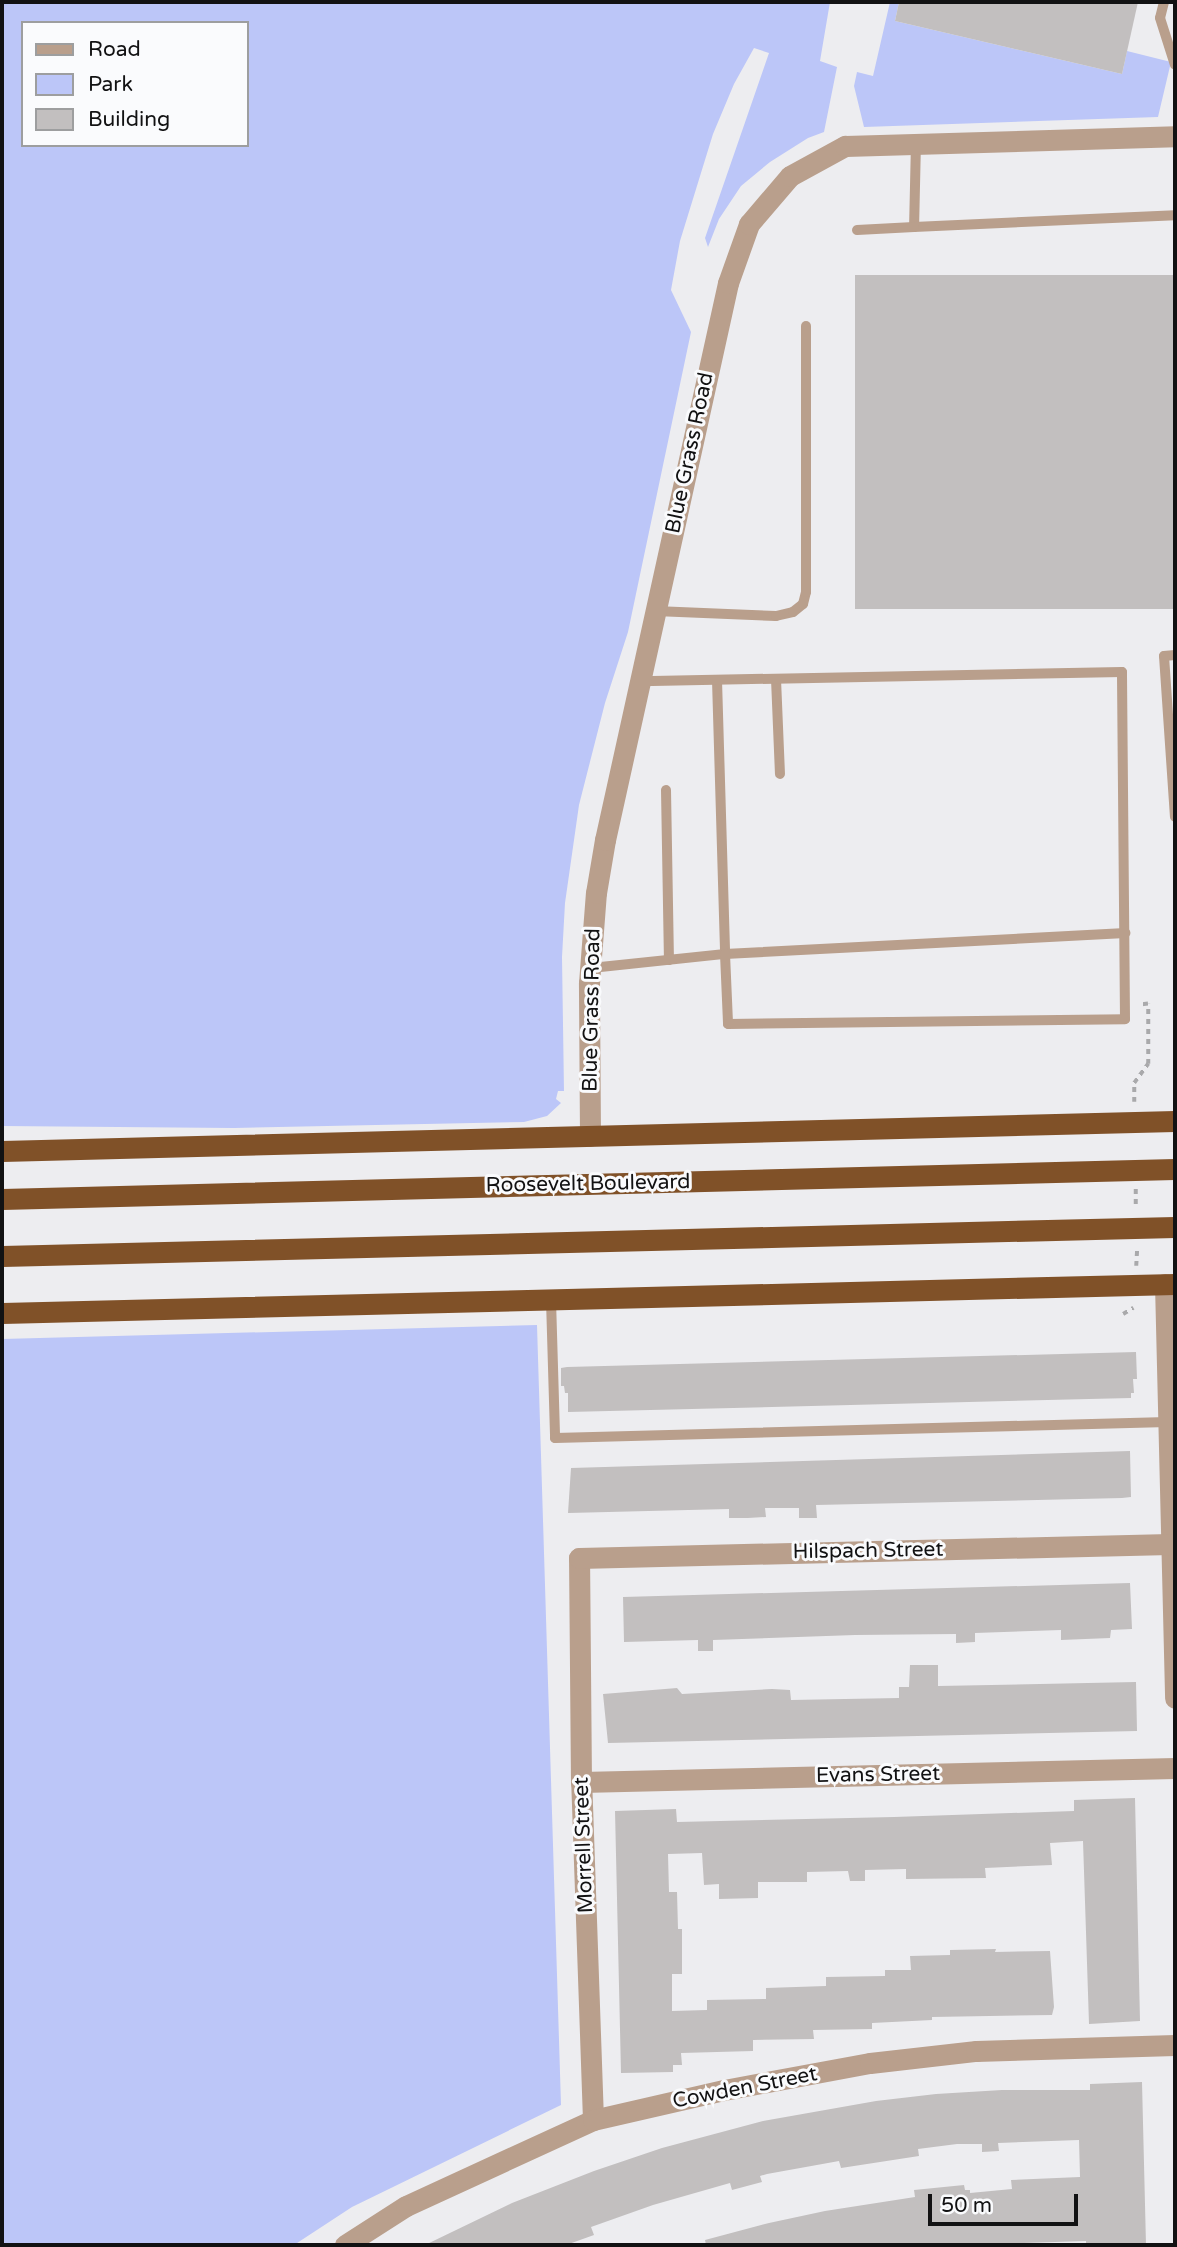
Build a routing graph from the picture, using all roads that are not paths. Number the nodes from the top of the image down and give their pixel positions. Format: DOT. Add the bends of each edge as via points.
graph roads {
  1 [pos="1164,2"];
  2 [pos="1175,65"];
  3 [pos="1175,136"];
  4 [pos="916,142"];
  5 [pos="1175,215"];
  6 [pos="914,227"];
  7 [pos="857,230"];
  8 [pos="806,326"];
  9 [pos="655,611"];
  10 [pos="1175,655"];
  11 [pos="776,679"];
  12 [pos="717,680"];
  13 [pos="640,681"];
  14 [pos="780,774"];
  15 [pos="666,790"];
  16 [pos="1175,797"];
  17 [pos="1175,817"];
  18 [pos="1125,933"];
  19 [pos="725,954"];
  20 [pos="669,960"];
  21 [pos="591,968"];
  22 [pos="1175,1121"];
  23 [pos="590,1136"];
  24 [pos="2,1151"];
  25 [pos="1175,1169"];
  26 [pos="2,1199"];
  27 [pos="1175,1227"];
  28 [pos="2,1256"];
  29 [pos="1170,1284"];
  30 [pos="551,1300"];
  31 [pos="2,1313"];
  32 [pos="1170,1417"];
  33 [pos="1170,1544"];
  34 [pos="579,1570"];
  35 [pos="1175,1698"];
  36 [pos="1175,1768"];
  37 [pos="581,1782"];
  38 [pos="1175,2045"];
  39 [pos="593,2120"];
  40 [pos="345,2245"];
  1 -- 2 [label="lane" via="1160,18"];
  3 -- 4 [label="street, Blue Grass Road"];
  4 -- 6 [label="lane"];
  4 -- 9 [label="street, Blue Grass Road" via="845,146 790,176 749,224 728,283"];
  5 -- 6 [label="lane"];
  6 -- 7 [label="lane"];
  8 -- 9 [label="lane" via="803,604 776,616"];
  9 -- 13 [label="street, Blue Grass Road"];
  10 -- 16 [label="lane" via="1164,656"];
  11 -- 12 [label="lane"];
  11 -- 14 [label="lane"];
  11 -- 18 [label="lane" via="1122,672"];
  12 -- 13 [label="lane"];
  12 -- 19 [label="lane"];
  13 -- 21 [label="street, Blue Grass Road" via="600,866"];
  15 -- 20 [label="lane"];
  16 -- 17 [label="lane"];
  18 -- 19 [label="lane"];
  18 -- 19 [label="lane" via="1125,1019 728,1024"];
  19 -- 20 [label="lane"];
  20 -- 21 [label="lane"];
  21 -- 23 [label="street, Blue Grass Road"];
  22 -- 23 [label="highway"];
  23 -- 24 [label="highway"];
  25 -- 26 [label="highway, Roosevelt Boulevard"];
  27 -- 28 [label="highway"];
  29 -- 30 [label="highway"];
  29 -- 32 [label="street"];
  30 -- 31 [label="highway"];
  30 -- 32 [label="lane" via="555,1438"];
  32 -- 33 [label="street"];
  33 -- 34 [label="street, Hilspach Street" via="579,1558"];
  33 -- 35 [label="street"];
  34 -- 37 [label="street, Morrell Street"];
  36 -- 37 [label="street, Evans Street"];
  37 -- 39 [label="street, Morrell Street"];
  38 -- 39 [label="street, Cowden Street" via="976,2051 870,2063"];
  39 -- 40 [label="street, Cowden Street" via="406,2206"];
}
